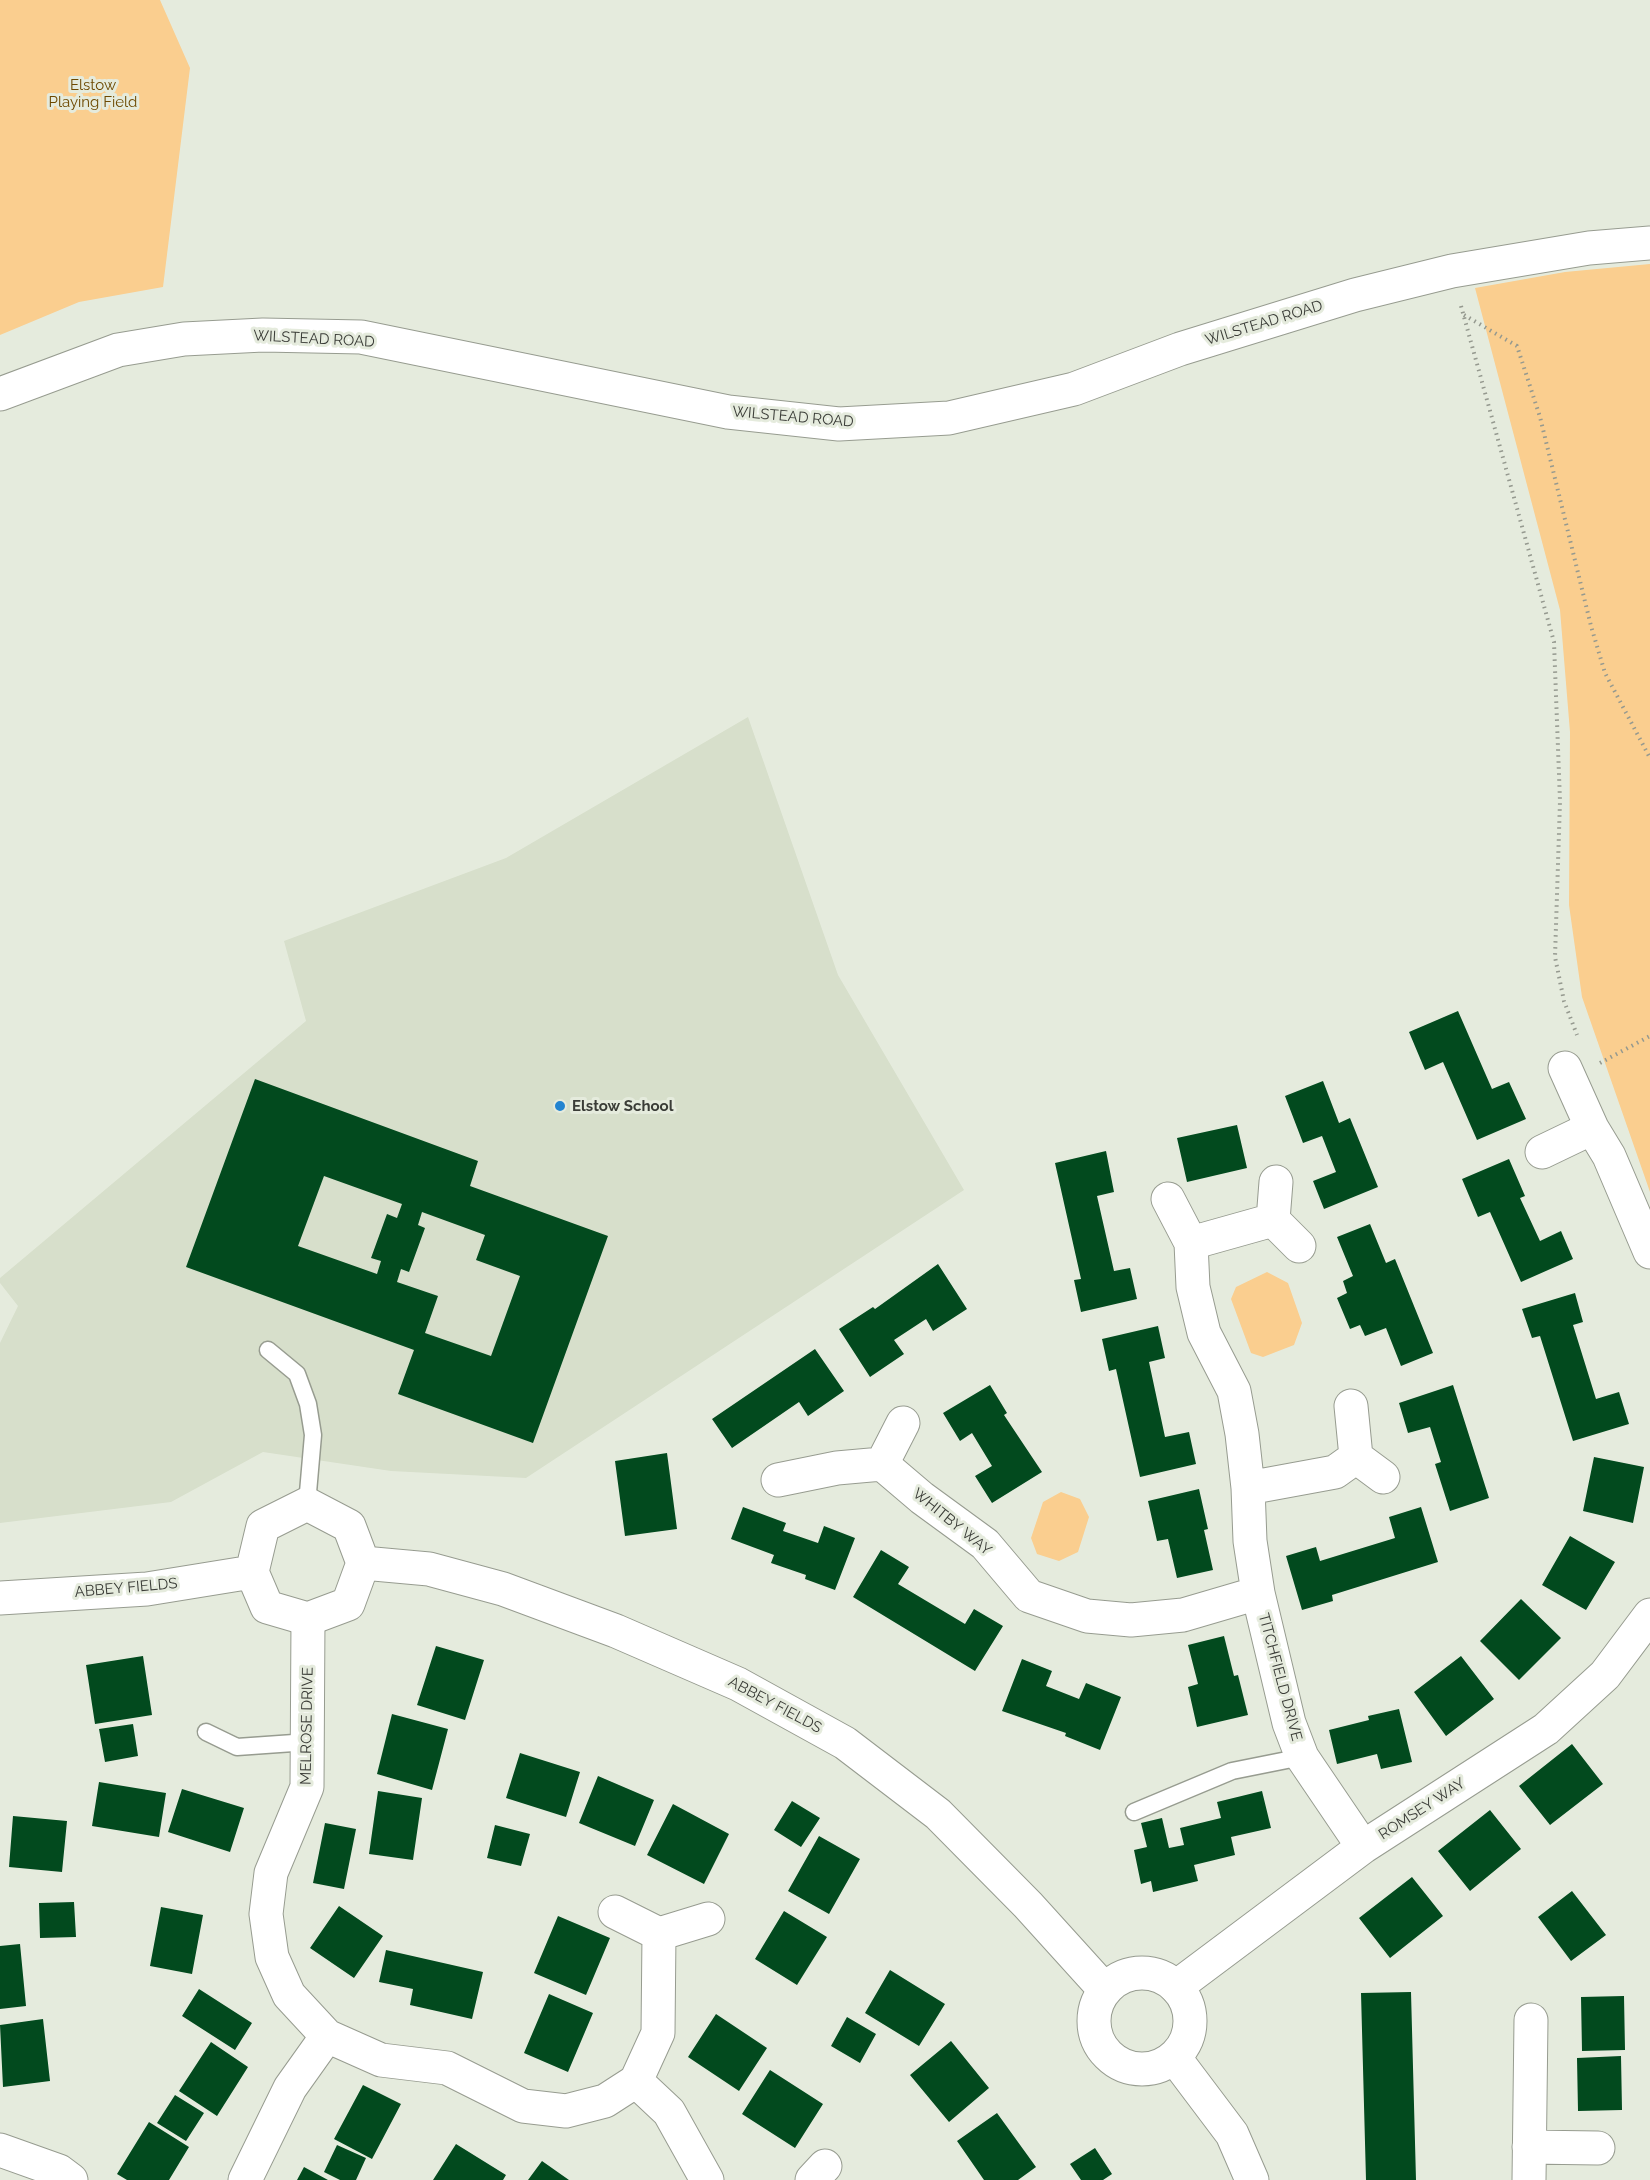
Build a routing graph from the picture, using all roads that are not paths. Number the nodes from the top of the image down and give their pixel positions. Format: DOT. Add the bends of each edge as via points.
graph roads {
  1 [pos="1650,243"];
  2 [pos="0,394"];
  3 [pos="1578,1059"];
  4 [pos="1592,1128"];
  5 [pos="1542,1152"];
  6 [pos="1276,1182"];
  7 [pos="1168,1200"];
  8 [pos="1273,1220"];
  9 [pos="1191,1244"];
  10 [pos="1299,1246"];
  11 [pos="1650,1251"];
  12 [pos="268,1350"];
  13 [pos="1351,1406"];
  14 [pos="903,1423"];
  15 [pos="1356,1457"];
  16 [pos="882,1464"];
  17 [pos="1383,1477"];
  18 [pos="778,1480"];
  19 [pos="1248,1488"];
  20 [pos="307,1504"];
  21 [pos="363,1563"];
  22 [pos="252,1572"];
  23 [pos="1258,1593"];
  24 [pos="0,1598"];
  25 [pos="1650,1615"];
  26 [pos="308,1619"];
  27 [pos="206,1732"];
  28 [pos="308,1742"];
  29 [pos="1302,1757"];
  30 [pos="1134,1812"];
  31 [pos="1363,1847"];
  32 [pos="615,1912"];
  33 [pos="708,1919"];
  34 [pos="659,1934"];
  35 [pos="1176,1987"];
  36 [pos="1105,1990"];
  37 [pos="1531,2020"];
  38 [pos="327,2036"];
  39 [pos="1174,2057"];
  40 [pos="636,2081"];
  41 [pos="1529,2147"];
  42 [pos="1598,2148"];
  43 [pos="0,2150"];
  44 [pos="71,2180"];
  45 [pos="245,2180"];
  46 [pos="707,2180"];
  47 [pos="1252,2180"];
  48 [pos="1529,2180"];
  1 -- 2 [label="street, WILSTEAD ROAD" via="1589,248 1452,271 1355,295 1180,350 1074,389 949,418 839,424 728,412 361,338 263,335 184,339 118,350"];
  3 -- 4 [label="street"];
  4 -- 5 [label="street"];
  4 -- 11 [label="street" via="1609,1156"];
  6 -- 8 [label="street"];
  7 -- 9 [label="street, TITCHFIELD DRIVE"];
  8 -- 9 [label="street"];
  8 -- 10 [label="street"];
  9 -- 19 [label="street, TITCHFIELD DRIVE" via="1193,1287 1204,1333 1234,1391"];
  12 -- 20 [label="lane" via="297,1374 308,1404 313,1435"];
  13 -- 15 [label="street"];
  14 -- 16 [label="street"];
  15 -- 17 [label="street"];
  15 -- 19 [label="street" via="1335,1472"];
  16 -- 18 [label="street"];
  16 -- 23 [label="street, WHITBY WAY" via="985,1544 1029,1596 1077,1613 1131,1620 1183,1614"];
  19 -- 23 [label="street, TITCHFIELD DRIVE" via="1250,1541"];
  20 -- 21 [label="street" via="349,1526"];
  20 -- 22 [label="street" via="263,1526"];
  21 -- 26 [label="street" via="348,1604"];
  21 -- 36 [label="street, ABBEY FIELDS" via="429,1569 513,1593 616,1631 738,1684 845,1743 938,1814"];
  22 -- 24 [label="street, ABBEY FIELDS" via="147,1589"];
  22 -- 26 [label="street" via="267,1607"];
  23 -- 29 [label="street, TITCHFIELD DRIVE" via="1289,1723"];
  25 -- 31 [label="street, ROMSEY WAY" via="1605,1675 1546,1730"];
  26 -- 28 [label="street, MELROSE DRIVE"];
  27 -- 28 [label="lane" via="237,1747"];
  28 -- 38 [label="street, MELROSE DRIVE" via="307,1787 271,1873 266,1914 272,1957 290,1995"];
  29 -- 30 [label="lane" via="1232,1771"];
  29 -- 31 [label="street, TITCHFIELD DRIVE"];
  31 -- 35 [label="street, ROMSEY WAY"];
  32 -- 34 [label="street"];
  33 -- 34 [label="street"];
  34 -- 40 [label="street" via="658,2033"];
  35 -- 36 [label="street" via="1163,1978 1140,1973 1118,1979"];
  35 -- 39 [label="street" via="1190,2014 1189,2030"];
  36 -- 39 [label="street" via="1097,2003 1096,2035 1114,2061 1145,2069"];
  37 -- 41 [label="street"];
  38 -- 40 [label="street" via="381,2060 447,2068 524,2106 566,2111 605,2101"];
  38 -- 45 [label="street" via="290,2088"];
  39 -- 47 [label="street" via="1232,2134"];
  40 -- 46 [label="street" via="669,2112"];
  41 -- 42 [label="street"];
  41 -- 48 [label="street"];
  43 -- 44 [label="street" via="59,2171"];
}
